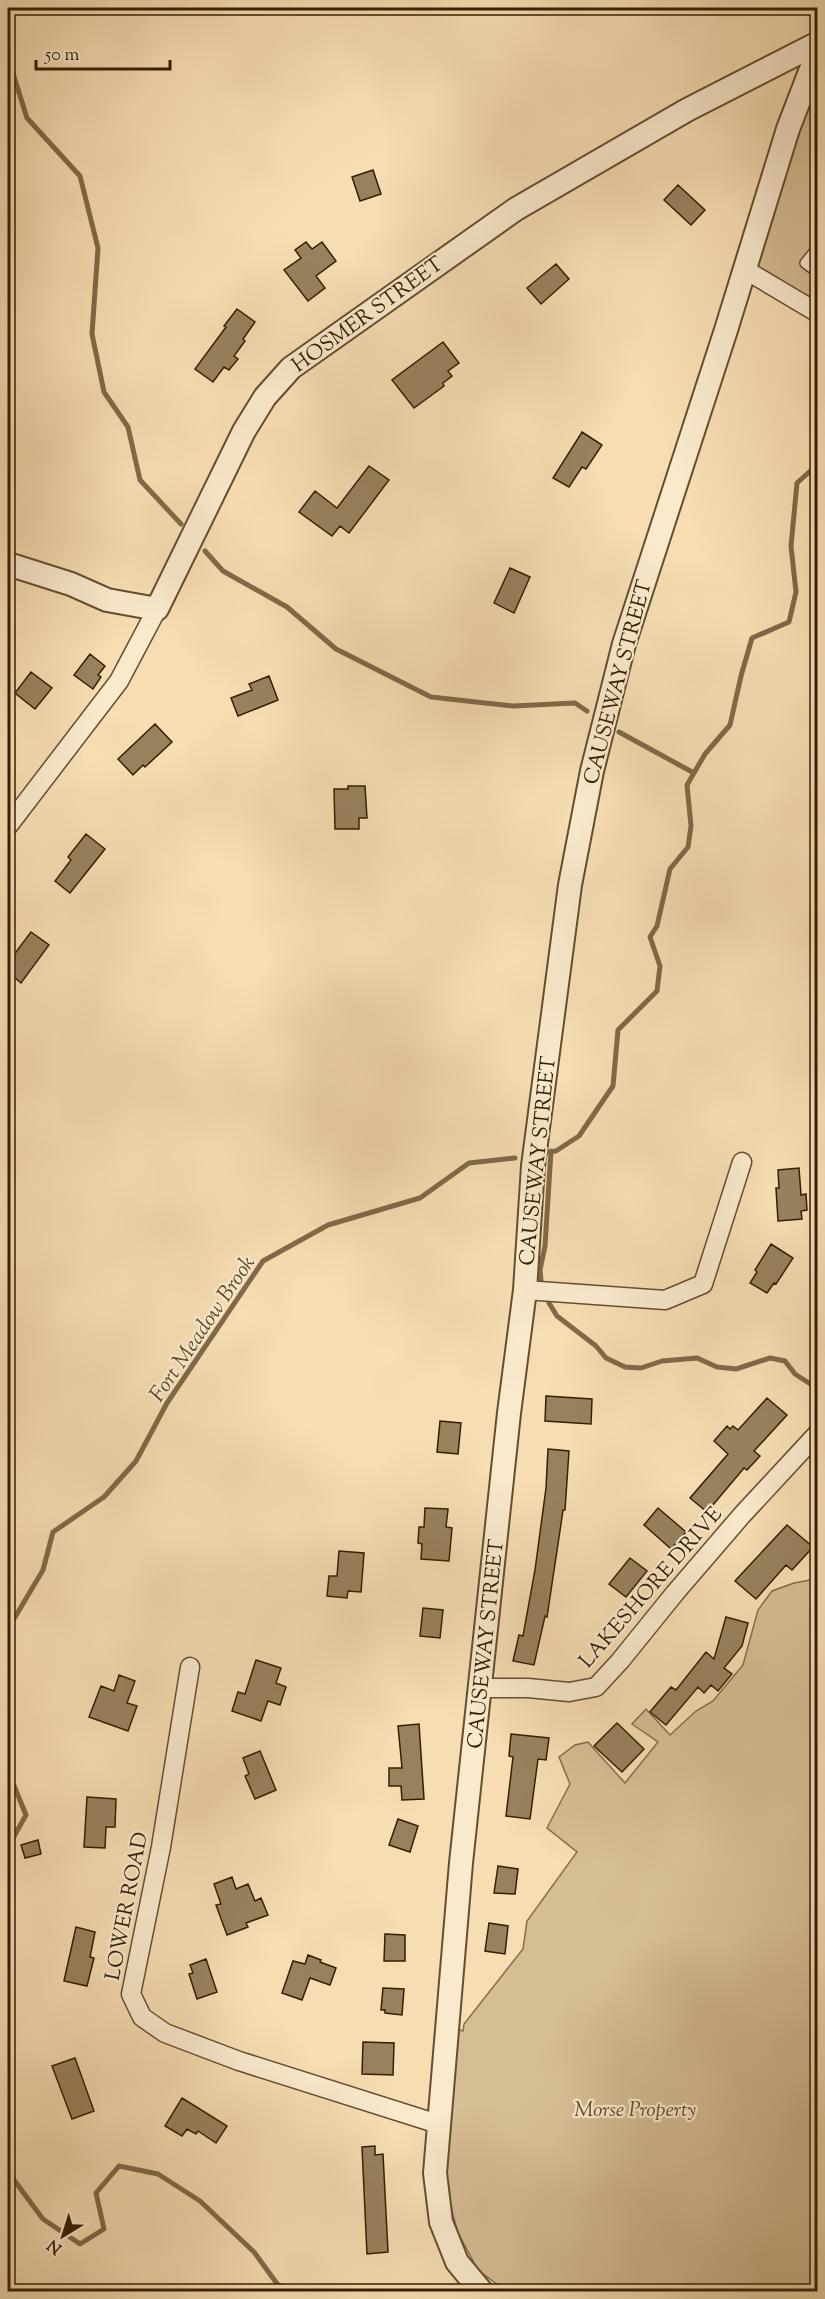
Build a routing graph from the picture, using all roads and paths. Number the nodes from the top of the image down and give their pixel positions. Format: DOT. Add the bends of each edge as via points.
graph roads {
  1 [pos="818,43"];
  2 [pos="818,51"];
  3 [pos="818,247"];
  4 [pos="744,269"];
  5 [pos="818,273"];
  6 [pos="814,305"];
  7 [pos="8,564"];
  8 [pos="157,609"];
  9 [pos="8,826"];
  10 [pos="742,1162"];
  11 [pos="525,1290"];
  12 [pos="818,1433"];
  13 [pos="190,1668"];
  14 [pos="480,1688"];
  15 [pos="438,2124"];
  16 [pos="482,2292"];
  1 -- 8 [label="street, HOSMER STREET" via="687,110 516,209 291,368 264,397 244,431"];
  2 -- 4 [label="street, CAUSEWAY STREET" via="788,129"];
  3 -- 5 [label="lane" via="805,263"];
  4 -- 6 [label="street"];
  4 -- 11 [label="street, CAUSEWAY STREET" via="624,644 592,771 570,885 534,1155"];
  7 -- 8 [label="street" via="107,600"];
  8 -- 9 [label="street, HOSMER STREET" via="119,681"];
  10 -- 11 [label="street" via="703,1284 665,1300"];
  11 -- 14 [label="street, CAUSEWAY STREET"];
  12 -- 14 [label="street, LAKESHORE DRIVE" via="742,1515 596,1687 569,1692"];
  13 -- 15 [label="street, LOWER ROAD" via="161,1847 131,1994 142,2017 165,2033 239,2061"];
  14 -- 15 [label="street, CAUSEWAY STREET"];
  15 -- 16 [label="street, CAUSEWAY STREET" via="435,2173 441,2222 457,2262"];
}
